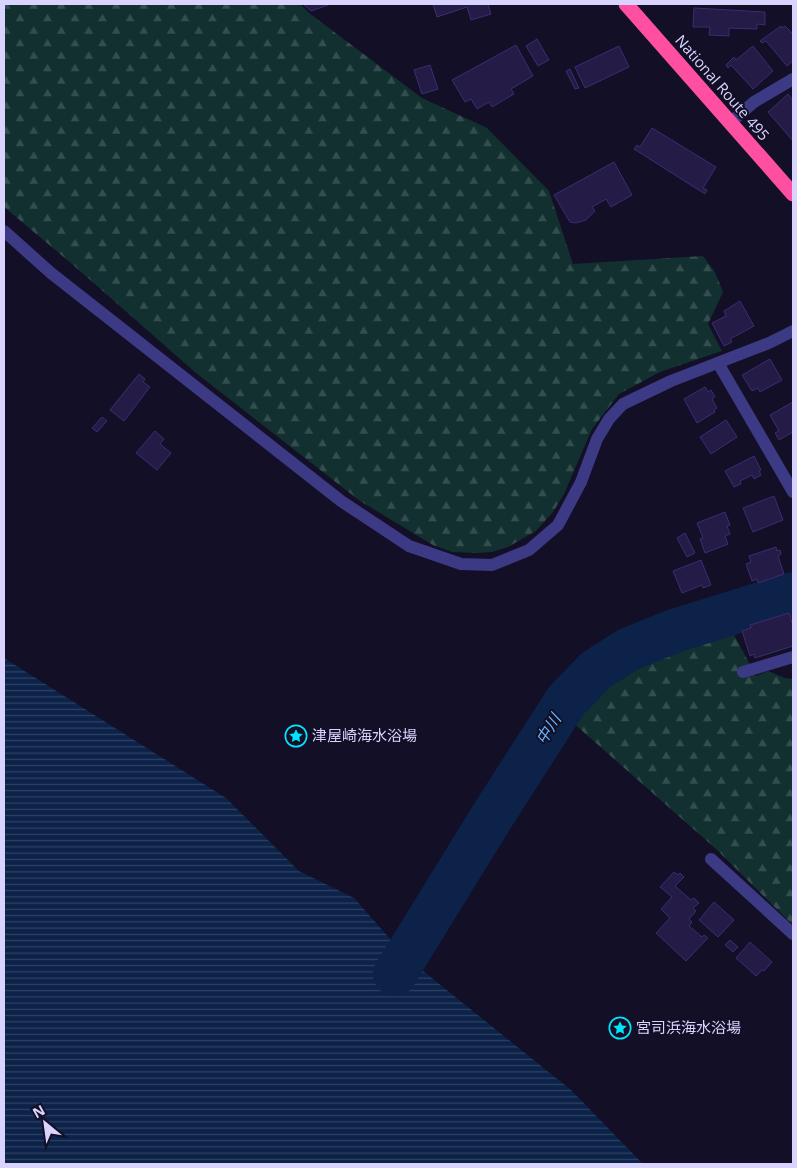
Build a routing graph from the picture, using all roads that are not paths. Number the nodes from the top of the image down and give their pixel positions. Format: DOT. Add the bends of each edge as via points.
graph roads {
  1 [pos="626,4"];
  2 [pos="793,79"];
  3 [pos="730,123"];
  4 [pos="793,194"];
  5 [pos="4,231"];
  6 [pos="793,331"];
  7 [pos="718,364"];
  8 [pos="793,492"];
  9 [pos="793,657"];
  10 [pos="743,672"];
  11 [pos="711,859"];
  12 [pos="793,934"];
  1 -- 3 [label="highway, National Route 495"];
  2 -- 3 [label="street" via="754,102"];
  3 -- 4 [label="highway, National Route 495"];
  5 -- 7 [label="street" via="59,280 341,501 409,546 460,564 492,565 529,550 558,525 581,482 597,439 609,418 623,404 671,381"];
  6 -- 7 [label="street"];
  7 -- 8 [label="street"];
  9 -- 10 [label="street"];
  11 -- 12 [label="street"];
}
